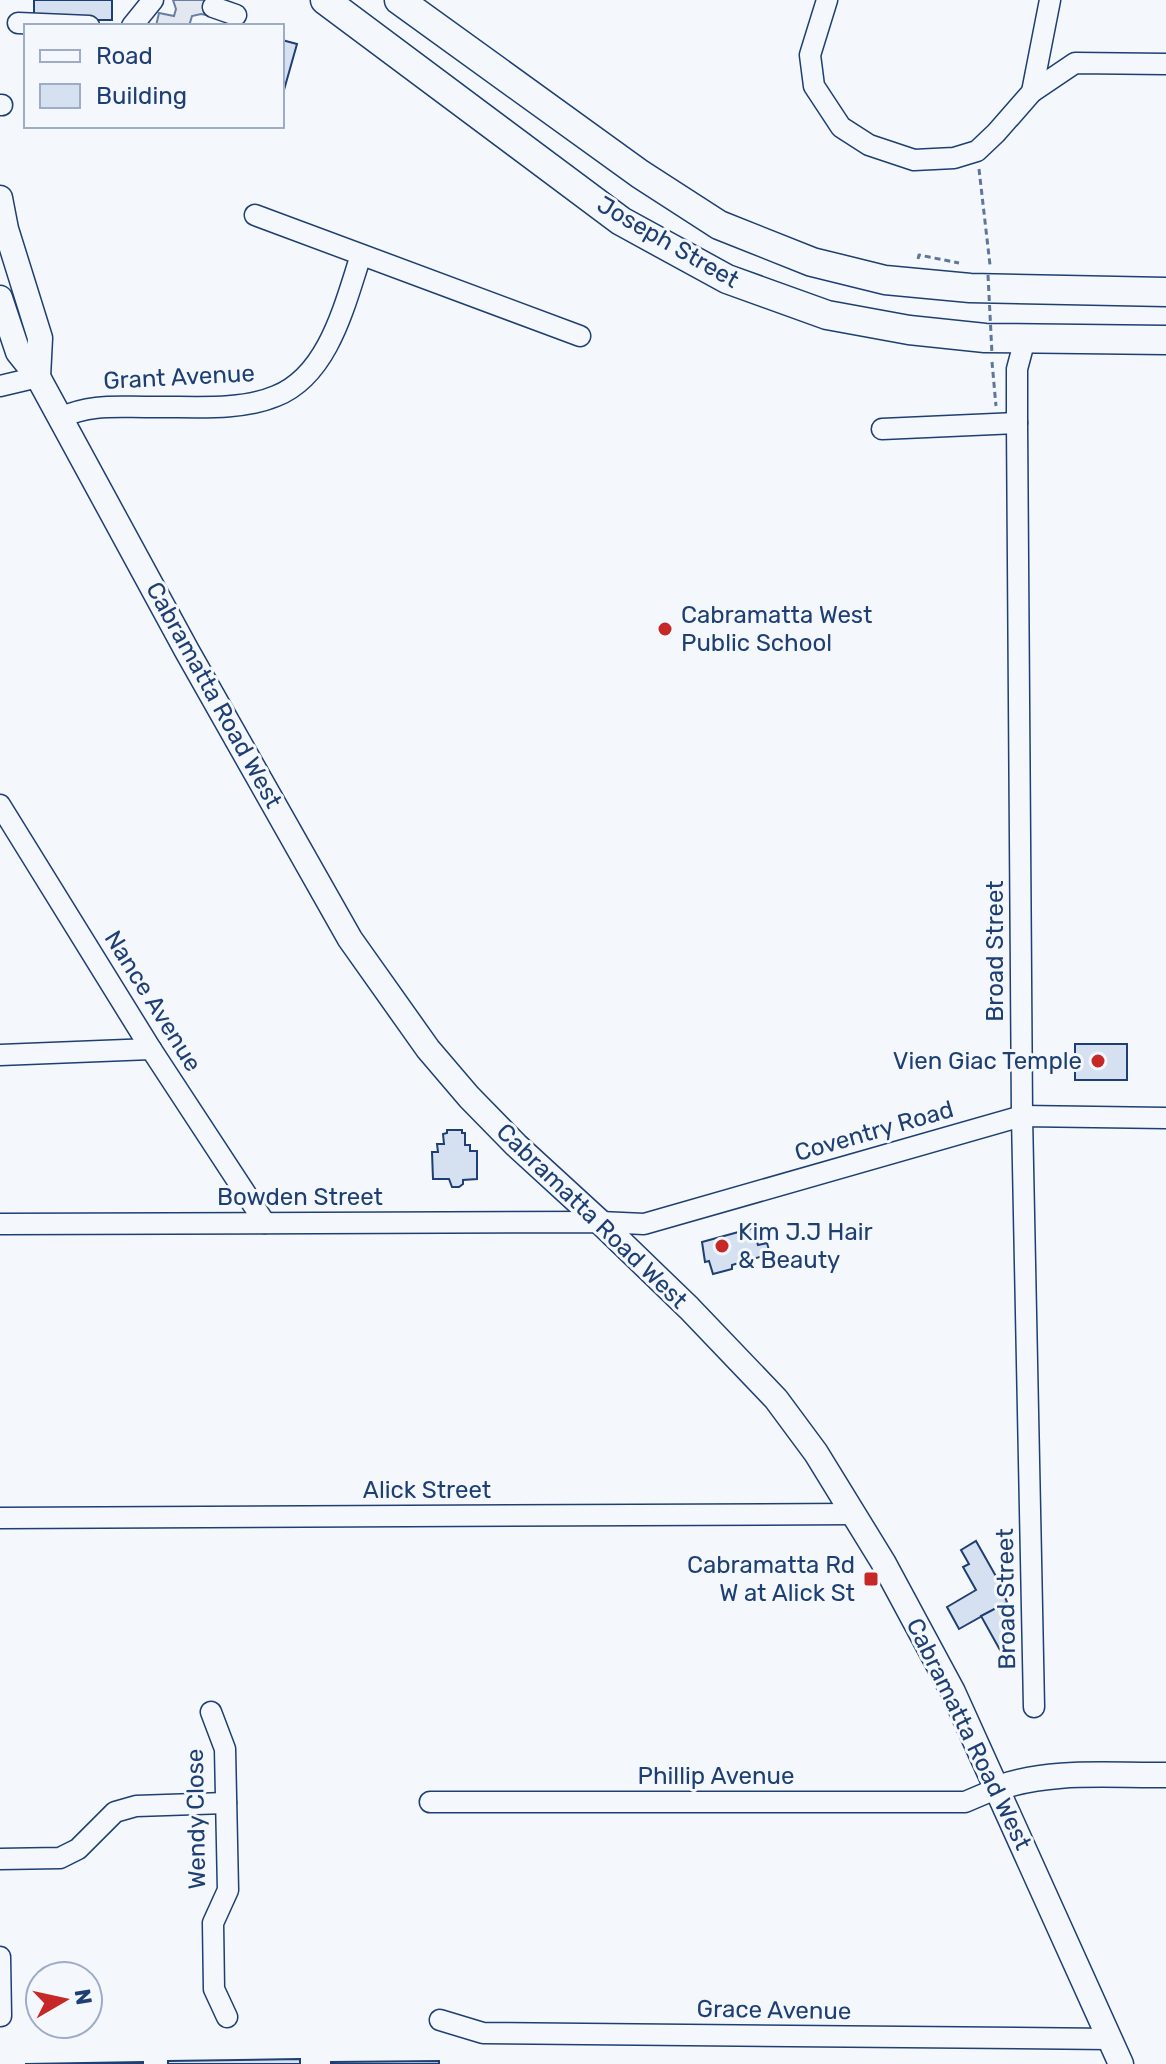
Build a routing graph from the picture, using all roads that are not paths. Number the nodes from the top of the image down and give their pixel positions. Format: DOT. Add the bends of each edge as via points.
graph roads {
  1 [pos="153,0"];
  2 [pos="325,0"];
  3 [pos="399,0"];
  4 [pos="827,0"];
  5 [pos="1050,0"];
  6 [pos="213,7"];
  7 [pos="236,15"];
  8 [pos="18,23"];
  9 [pos="42,24"];
  10 [pos="134,24"];
  11 [pos="1166,64"];
  12 [pos="1032,92"];
  13 [pos="0,198"];
  14 [pos="255,215"];
  15 [pos="361,255"];
  16 [pos="1166,292"];
  17 [pos="0,298"];
  18 [pos="580,336"];
  19 [pos="1025,339"];
  20 [pos="1166,340"];
  21 [pos="38,377"];
  22 [pos="0,386"];
  23 [pos="59,418"];
  24 [pos="1017,420"];
  25 [pos="882,429"];
  26 [pos="0,805"];
  27 [pos="151,1049"];
  28 [pos="0,1055"];
  29 [pos="1022,1116"];
  30 [pos="1166,1118"];
  31 [pos="600,1222"];
  32 [pos="265,1223"];
  33 [pos="0,1224"];
  34 [pos="854,1514"];
  35 [pos="0,1518"];
  36 [pos="1034,1707"];
  37 [pos="211,1712"];
  38 [pos="1166,1775"];
  39 [pos="998,1788"];
  40 [pos="430,1802"];
  41 [pos="226,1803"];
  42 [pos="0,1859"];
  43 [pos="0,1957"];
  44 [pos="1,2016"];
  45 [pos="227,2017"];
  46 [pos="440,2020"];
  47 [pos="1110,2039"];
  48 [pos="1121,2064"];
  1 -- 10 [label="street"];
  2 -- 19 [label="highway, Joseph Street" via="621,221 727,279 827,315 949,335"];
  3 -- 16 [label="highway, Joseph Street" via="719,225 812,262 885,280 970,288"];
  4 -- 12 [label="street" via="810,55 814,86 841,127 869,145 914,160 977,151"];
  5 -- 12 [label="street"];
  6 -- 7 [label="street"];
  8 -- 9 [label="street"];
  11 -- 12 [label="street" via="1075,63"];
  13 -- 21 [label="main road, Cabramatta Road West" via="40,338"];
  14 -- 15 [label="street"];
  15 -- 18 [label="street"];
  15 -- 23 [label="street, Grant Avenue" via="339,321 318,359 303,379 277,396 209,406 84,407"];
  17 -- 21 [label="main road, Cabramatta Road West" via="18,352"];
  19 -- 20 [label="highway, Joseph Street"];
  19 -- 24 [label="street, Broad Street" via="1017,369"];
  21 -- 22 [label="street"];
  21 -- 23 [label="main road, Cabramatta Road West"];
  23 -- 31 [label="main road, Cabramatta Road West" via="350,939 469,1097"];
  24 -- 25 [label="street"];
  24 -- 29 [label="street, Broad Street"];
  26 -- 27 [label="street, Nance Avenue"];
  27 -- 28 [label="street"];
  27 -- 32 [label="street, Nance Avenue"];
  29 -- 30 [label="street, Coventry Road"];
  29 -- 31 [label="street, Coventry Road" via="644,1224"];
  29 -- 36 [label="street, Broad Street"];
  31 -- 32 [label="street, Bowden Street"];
  31 -- 34 [label="main road, Cabramatta Road West" via="776,1399"];
  32 -- 33 [label="street, Bowden Street"];
  34 -- 35 [label="street, Alick Street"];
  34 -- 39 [label="main road, Cabramatta Road West" via="953,1692"];
  37 -- 41 [label="street, Wendy Close" via="225,1749"];
  38 -- 39 [label="main road" via="1048,1777"];
  39 -- 40 [label="street, Phillip Avenue" via="965,1802"];
  39 -- 47 [label="main road, Cabramatta Road West"];
  41 -- 42 [label="street" via="136,1806 115,1812 78,1849 60,1858"];
  41 -- 45 [label="street, Wendy Close" via="228,1890 213,1923 214,1989"];
  43 -- 44 [label="street"];
  46 -- 47 [label="street, Grace Avenue" via="483,2033"];
  47 -- 48 [label="main road, Cabramatta Road West"];
}
